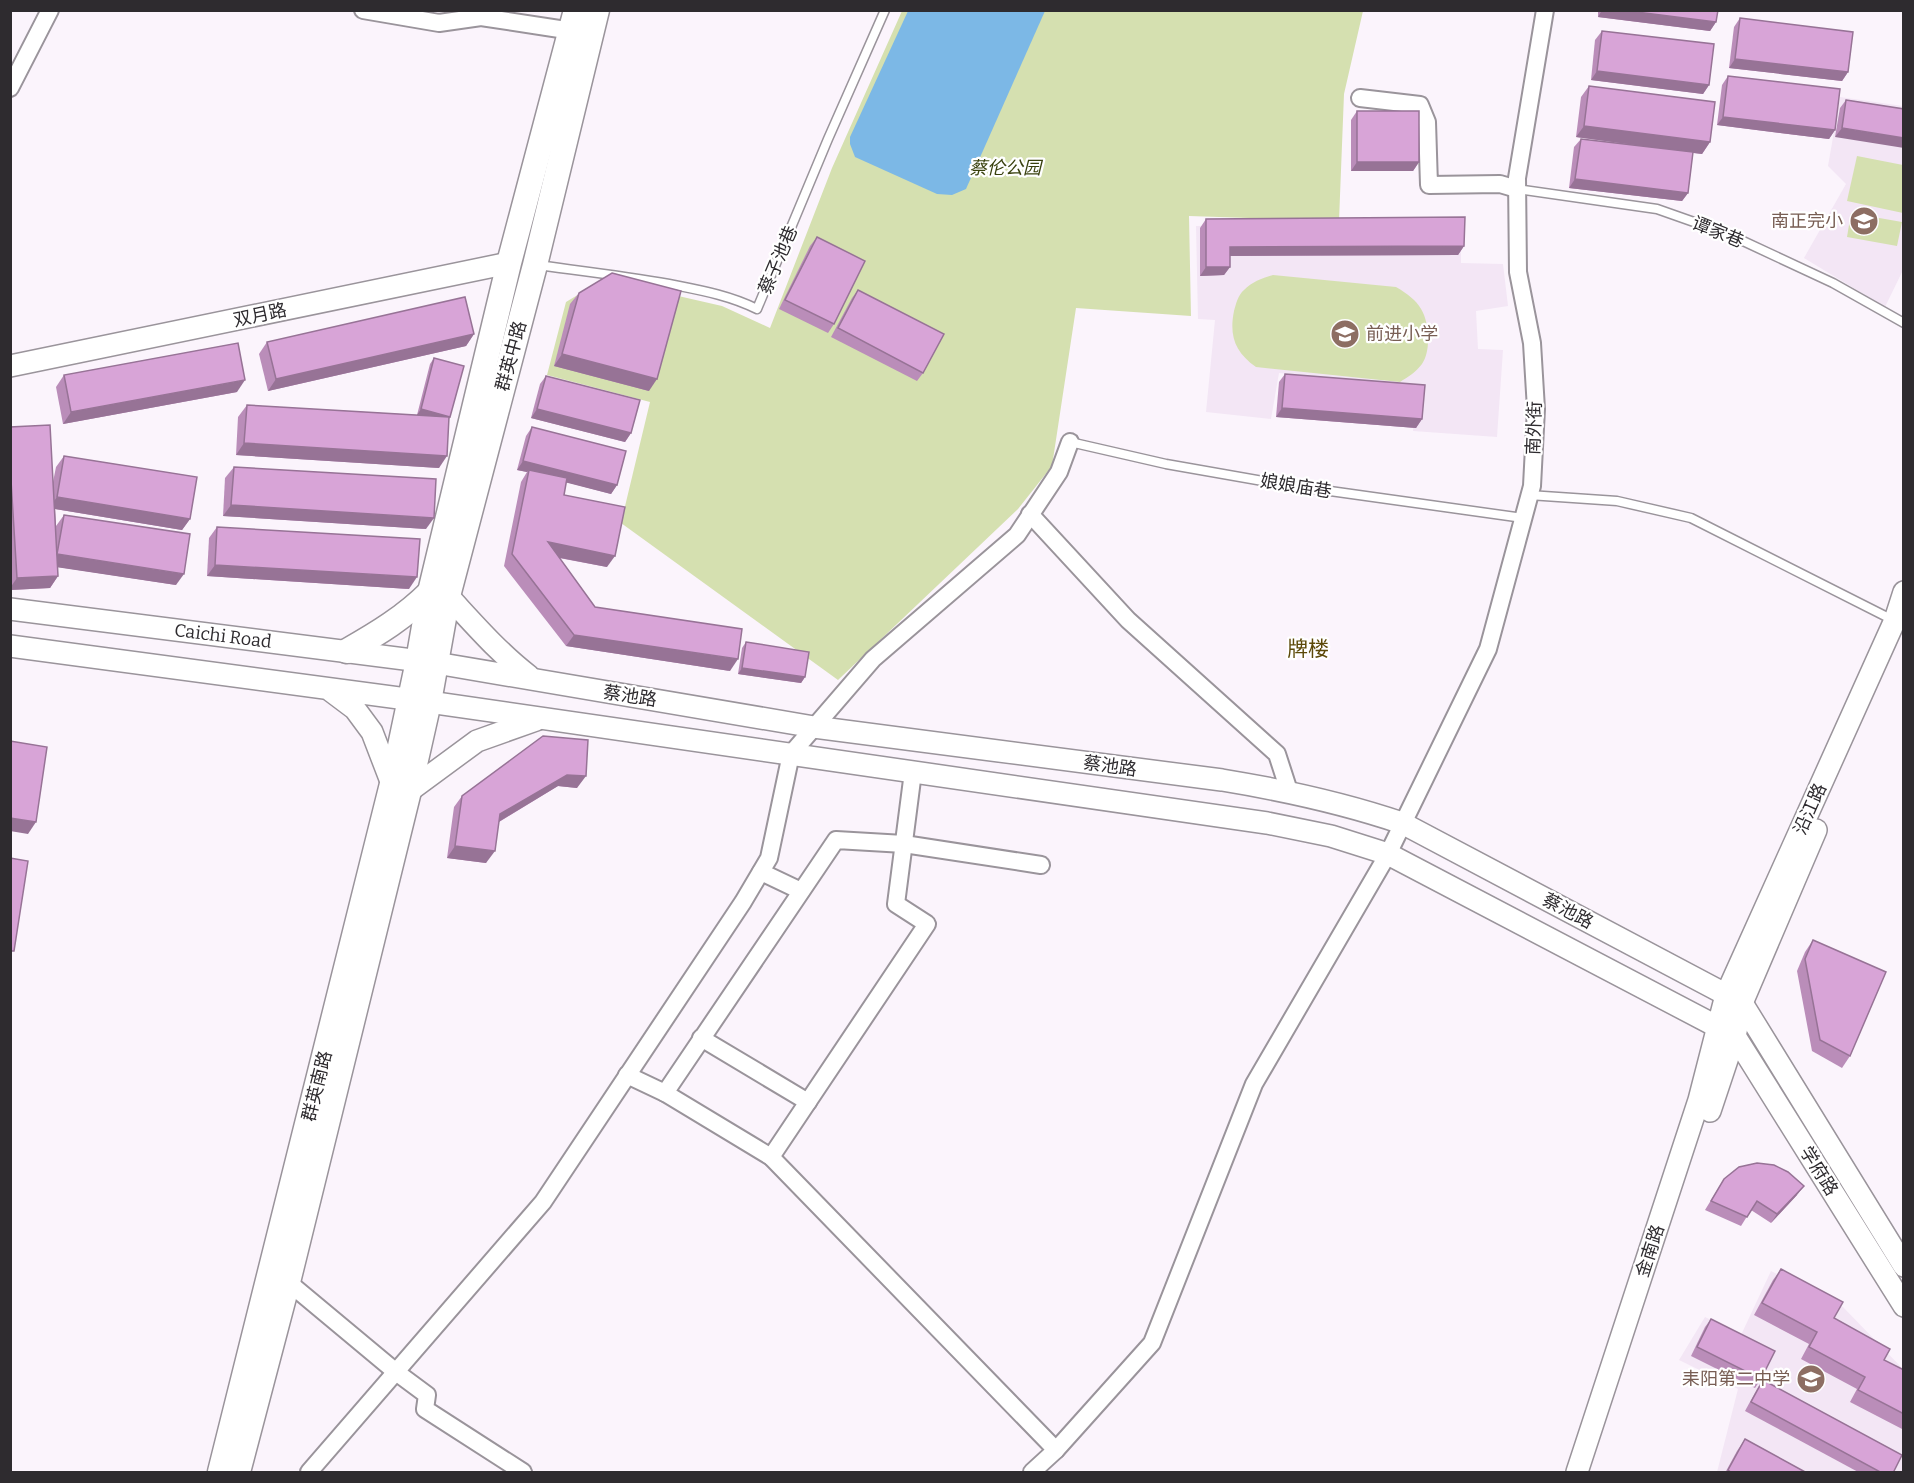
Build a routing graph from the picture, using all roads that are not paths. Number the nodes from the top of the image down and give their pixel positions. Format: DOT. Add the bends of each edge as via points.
graph roads {
  1 [pos="50,10"];
  2 [pos="363,10"];
  3 [pos="597,10"];
  4 [pos="885,10"];
  5 [pos="1545,10"];
  6 [pos="481,14"];
  7 [pos="580,25"];
  8 [pos="10,88"];
  9 [pos="1360,98"];
  10 [pos="1516,189"];
  11 [pos="522,264"];
  12 [pos="1904,322"];
  13 [pos="10,366"];
  14 [pos="1070,442"];
  15 [pos="1529,495"];
  16 [pos="1030,514"];
  17 [pos="1523,518"];
  18 [pos="1904,592"];
  19 [pos="439,594"];
  20 [pos="10,609"];
  21 [pos="1901,624"];
  22 [pos="10,646"];
  23 [pos="347,651"];
  24 [pos="427,662"];
  25 [pos="534,680"];
  26 [pos="328,688"];
  27 [pos="419,701"];
  28 [pos="540,718"];
  29 [pos="814,727"];
  30 [pos="791,754"];
  31 [pos="913,772"];
  32 [pos="401,788"];
  33 [pos="1289,791"];
  34 [pos="1402,824"];
  35 [pos="904,844"];
  36 [pos="1388,854"];
  37 [pos="1041,865"];
  38 [pos="761,872"];
  39 [pos="801,891"];
  40 [pos="1734,999"];
  41 [pos="1727,1032"];
  42 [pos="701,1038"];
  43 [pos="627,1075"];
  44 [pos="665,1093"];
  45 [pos="808,1102"];
  46 [pos="771,1157"];
  47 [pos="1904,1266"];
  48 [pos="288,1282"];
  49 [pos="1904,1306"];
  50 [pos="396,1372"];
  51 [pos="1056,1450"];
  52 [pos="220,1473"];
  53 [pos="238,1473"];
  54 [pos="309,1473"];
  55 [pos="523,1473"];
  56 [pos="1032,1473"];
  57 [pos="1577,1473"];
  58 [pos="1587,1473"];
  1 -- 8 [label="street"];
  2 -- 6 [label="street" via="439,23"];
  3 -- 7 [label="main road, 群英中路"];
  4 -- 11 [label="lane, 蔡子池巷" via="757,309 706,291"];
  5 -- 10 [label="street, 南外街"];
  6 -- 7 [label="street"];
  7 -- 11 [label="main road, 群英中路"];
  9 -- 10 [label="street" via="1420,105 1427,122 1429,185 1500,184"];
  10 -- 12 [label="lane, 谭家巷" via="1657,209 1728,234 1833,283"];
  10 -- 15 [label="street, 南外街" via="1518,272 1532,343 1536,409"];
  11 -- 13 [label="street, 双月路"];
  11 -- 19 [label="main road, 群英中路"];
  14 -- 16 [label="street" via="1059,472"];
  14 -- 17 [label="lane, 娘娘庙巷" via="1280,484"];
  15 -- 17 [label="street, 南外街"];
  15 -- 21 [label="lane" via="1617,501 1691,518"];
  16 -- 29 [label="street" via="1017,535 873,659"];
  16 -- 33 [label="street" via="1128,620 1277,754"];
  17 -- 34 [label="street, 南外街" via="1488,650"];
  18 -- 21 [label="street, 沿江路"];
  19 -- 23 [label="main road"];
  19 -- 24 [label="main road, 群英中路"];
  19 -- 25 [label="street"];
  20 -- 23 [label="street, Caichi Road"];
  21 -- 40 [label="street, 沿江路"];
  22 -- 26 [label="street"];
  23 -- 24 [label="street, Caichi Road"];
  24 -- 25 [label="street, 蔡池路"];
  24 -- 27 [label="main road, 群英中路"];
  25 -- 29 [label="street, 蔡池路"];
  26 -- 27 [label="street"];
  26 -- 32 [label="street" via="355,709 372,732"];
  27 -- 28 [label="street, 蔡池路"];
  27 -- 32 [label="main road, 群英南路"];
  28 -- 30 [label="street, 蔡池路"];
  28 -- 32 [label="street" via="477,741"];
  29 -- 30 [label="street"];
  29 -- 33 [label="street, 蔡池路"];
  30 -- 31 [label="street, 蔡池路"];
  30 -- 38 [label="street" via="770,858"];
  31 -- 35 [label="street"];
  31 -- 36 [label="street, 蔡池路" via="1267,822"];
  32 -- 48 [label="main road, 群英南路"];
  32 -- 52 [label="main road, 群英南路"];
  33 -- 34 [label="street, 蔡池路"];
  34 -- 36 [label="street, 南外街"];
  34 -- 40 [label="street, 蔡池路"];
  35 -- 37 [label="street"];
  35 -- 39 [label="street" via="836,840"];
  35 -- 45 [label="street" via="896,904 927,924"];
  36 -- 41 [label="street, 蔡池路"];
  36 -- 51 [label="street, 南外街" via="1254,1084 1152,1342"];
  38 -- 39 [label="street"];
  38 -- 43 [label="street"];
  39 -- 42 [label="street"];
  40 -- 41 [label="street, 沿江路"];
  40 -- 47 [label="street, 学府路"];
  41 -- 49 [label="street, 学府路"];
  41 -- 57 [label="street, 金南路" via="1699,1100"];
  41 -- 58 [label="street, 金南路" via="1653,1281"];
  42 -- 44 [label="street"];
  42 -- 45 [label="street"];
  43 -- 44 [label="street"];
  43 -- 50 [label="street" via="543,1202"];
  44 -- 46 [label="street"];
  45 -- 46 [label="street"];
  46 -- 51 [label="street"];
  48 -- 50 [label="street"];
  48 -- 53 [label="main road, 群英南路"];
  50 -- 54 [label="street"];
  50 -- 55 [label="street" via="427,1395 425,1409"];
  51 -- 56 [label="street, 南外街"];
}
